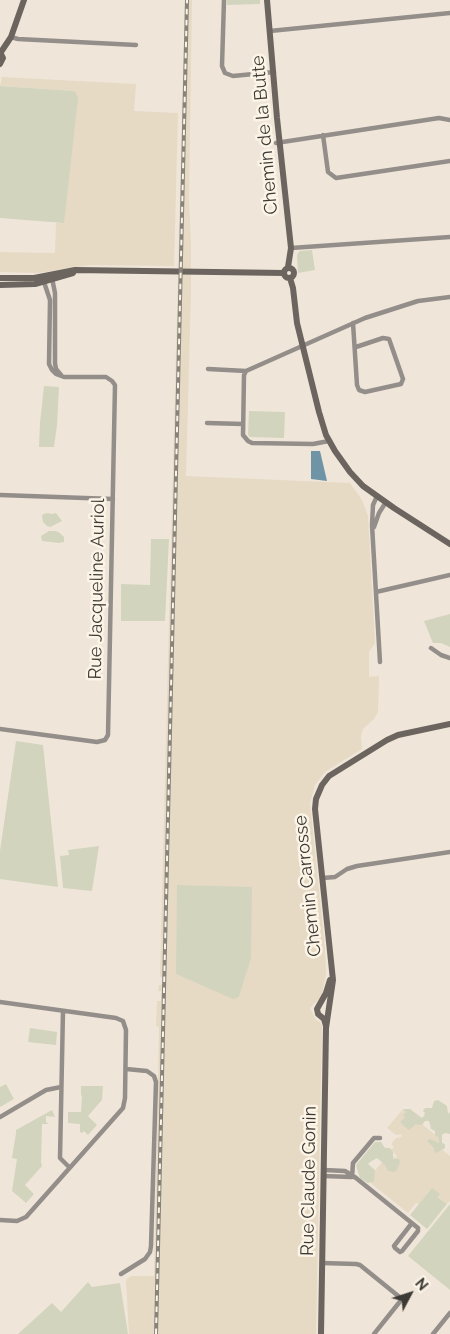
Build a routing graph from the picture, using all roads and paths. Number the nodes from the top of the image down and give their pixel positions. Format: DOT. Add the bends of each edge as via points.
graph roads {
  1 [pos="24,0"];
  2 [pos="224,0"];
  3 [pos="267,0"];
  4 [pos="450,13"];
  5 [pos="270,31"];
  6 [pos="11,37"];
  7 [pos="136,45"];
  8 [pos="0,52"];
  9 [pos="0,64"];
  10 [pos="274,72"];
  11 [pos="450,120"];
  12 [pos="323,135"];
  13 [pos="277,142"];
  14 [pos="450,161"];
  15 [pos="450,237"];
  16 [pos="290,248"];
  17 [pos="287,273"];
  18 [pos="52,277"];
  19 [pos="0,278"];
  20 [pos="43,279"];
  21 [pos="0,285"];
  22 [pos="450,297"];
  23 [pos="353,323"];
  24 [pos="301,346"];
  25 [pos="356,347"];
  26 [pos="208,369"];
  27 [pos="246,371"];
  28 [pos="64,377"];
  29 [pos="207,423"];
  30 [pos="243,424"];
  31 [pos="329,440"];
  32 [pos="0,495"];
  33 [pos="377,496"];
  34 [pos="112,499"];
  35 [pos="386,502"];
  36 [pos="373,536"];
  37 [pos="450,544"];
  38 [pos="450,575"];
  39 [pos="376,592"];
  40 [pos="431,648"];
  41 [pos="450,658"];
  42 [pos="380,662"];
  43 [pos="450,724"];
  44 [pos="0,729"];
  45 [pos="450,852"];
  46 [pos="323,878"];
  47 [pos="331,969"];
  48 [pos="0,1002"];
  49 [pos="320,1004"];
  50 [pos="63,1011"];
  51 [pos="326,1013"];
  52 [pos="126,1069"];
  53 [pos="61,1087"];
  54 [pos="0,1117"];
  55 [pos="380,1138"];
  56 [pos="69,1167"];
  57 [pos="324,1173"];
  58 [pos="352,1177"];
  59 [pos="0,1220"];
  60 [pos="412,1223"];
  61 [pos="322,1263"];
  62 [pos="121,1274"];
  63 [pos="450,1314"];
  64 [pos="444,1320"];
  65 [pos="450,1325"];
  66 [pos="321,1334"];
  67 [pos="374,1334"];
  68 [pos="433,1334"];
  1 -- 6 [label="street"];
  2 -- 10 [label="street" via="222,66 225,73 233,76"];
  3 -- 5 [label="street, Chemin de la Butte"];
  4 -- 5 [label="street"];
  5 -- 10 [label="street, Chemin de la Butte"];
  6 -- 7 [label="street"];
  6 -- 8 [label="street"];
  8 -- 9 [label="street" via="3,58"];
  10 -- 13 [label="street, Chemin de la Butte"];
  11 -- 12 [label="street" via="439,118"];
  12 -- 13 [label="street"];
  12 -- 14 [label="street" via="328,172 336,178"];
  13 -- 16 [label="street, Chemin de la Butte"];
  15 -- 16 [label="street"];
  16 -- 17 [label="street, Chemin de la Butte"];
  17 -- 18 [label="street" via="81,270"];
  17 -- 24 [label="street, Chemin de la Butte" via="294,288"];
  18 -- 20 [label="street"];
  18 -- 28 [label="street" via="55,363"];
  19 -- 20 [label="street"];
  20 -- 21 [label="street" via="26,285"];
  20 -- 28 [label="street" via="50,300 49,364 56,374"];
  22 -- 23 [label="street" via="418,301"];
  23 -- 24 [label="street"];
  23 -- 25 [label="street"];
  24 -- 27 [label="street"];
  24 -- 31 [label="street, Chemin de la Butte"];
  25 -- 25 [label="street" via="359,390 365,392 401,384 403,379 389,339"];
  26 -- 27 [label="street"];
  27 -- 30 [label="street"];
  28 -- 34 [label="street, Rue Jacqueline Auriol" via="106,377 114,385"];
  29 -- 30 [label="street"];
  30 -- 31 [label="street" via="244,438 252,443 314,444"];
  31 -- 33 [label="street, Chemin de la Butte" via="350,472"];
  32 -- 34 [label="street"];
  33 -- 35 [label="street, Chemin de la Butte"];
  33 -- 36 [label="street" via="373,507"];
  34 -- 44 [label="street, Rue Jacqueline Auriol" via="108,735 97,742"];
  35 -- 36 [label="street" via="376,520"];
  35 -- 37 [label="street, Chemin de la Butte"];
  36 -- 39 [label="street"];
  38 -- 39 [label="street"];
  39 -- 42 [label="street"];
  40 -- 41 [label="street"];
  43 -- 46 [label="street, Chemin Carrosse" via="382,742 325,780 319,789 315,809"];
  45 -- 46 [label="street" via="357,866 334,877"];
  46 -- 47 [label="street, Chemin Carrosse"];
  47 -- 49 [label="street, Chemin Carrosse"];
  47 -- 51 [label="street, Chemin Carrosse" via="333,980"];
  48 -- 50 [label="street"];
  49 -- 51 [label="street" via="325,1004"];
  49 -- 51 [label="street, Chemin Carrosse" via="317,1012"];
  50 -- 52 [label="street" via="121,1020 126,1030"];
  50 -- 53 [label="street"];
  51 -- 57 [label="street, Rue Claude Gonin"];
  52 -- 56 [label="street" via="123,1108"];
  52 -- 62 [label="street" via="147,1071 156,1082 151,1246 145,1259"];
  53 -- 54 [label="street" via="46,1090"];
  53 -- 56 [label="street" via="60,1158"];
  55 -- 58 [label="street" via="374,1138 353,1163"];
  56 -- 59 [label="street" via="23,1219 14,1222"];
  57 -- 58 [label="street" via="345,1172"];
  57 -- 61 [label="street, Rue Claude Gonin"];
  58 -- 60 [label="street"];
  60 -- 60 [label="street" via="394,1246 400,1252 418,1231"];
  61 -- 66 [label="street, Rue Claude Gonin"];
  61 -- 67 [label="street" via="360,1265 402,1299"];
  63 -- 64 [label="street"];
  64 -- 65 [label="street"];
  64 -- 68 [label="street"];
}
